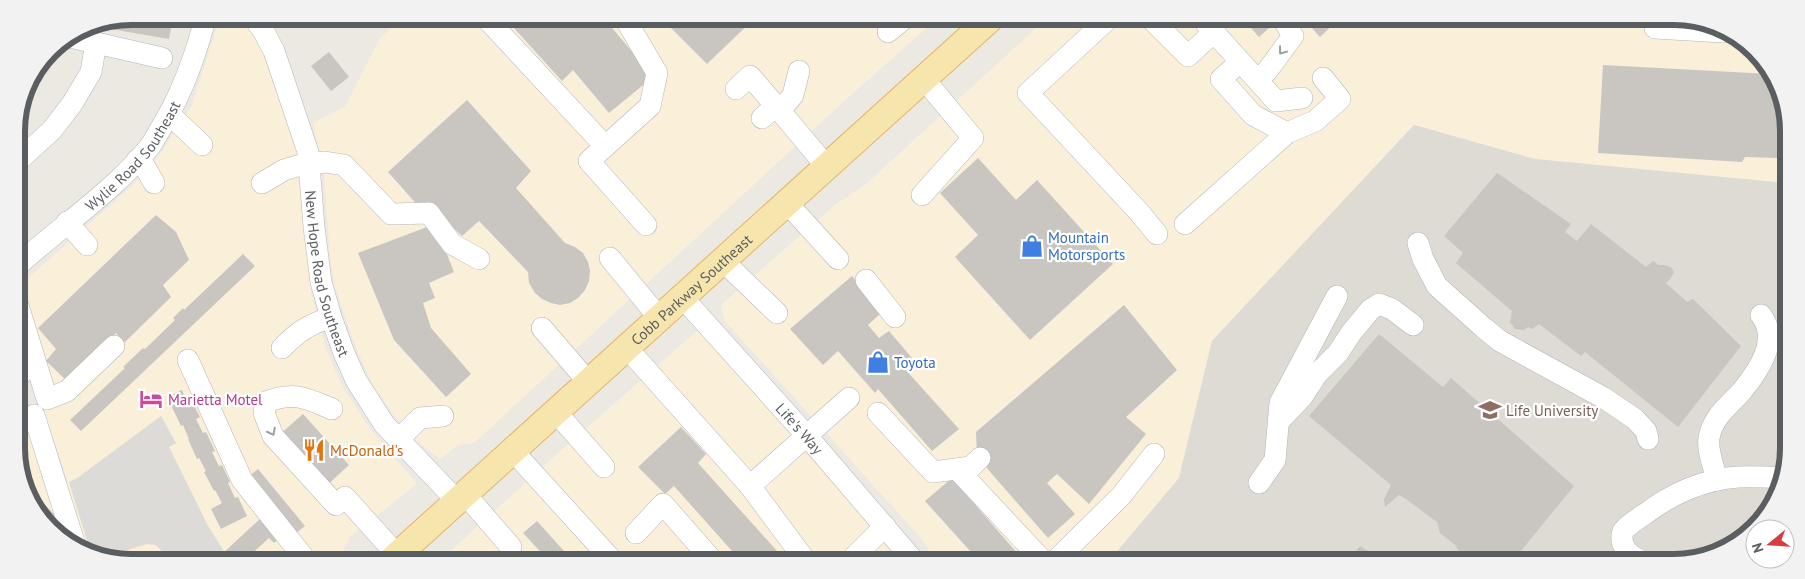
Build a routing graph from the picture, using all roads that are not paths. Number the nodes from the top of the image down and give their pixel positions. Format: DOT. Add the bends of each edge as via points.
graph roads {
  1 [pos="204,25"];
  2 [pos="263,25"];
  3 [pos="492,25"];
  4 [pos="628,25"];
  5 [pos="896,25"];
  6 [pos="983,25"];
  7 [pos="1102,25"];
  8 [pos="1158,25"];
  9 [pos="1287,25"];
  10 [pos="1208,26"];
  11 [pos="1655,28"];
  12 [pos="1708,31"];
  13 [pos="888,32"];
  14 [pos="80,39"];
  15 [pos="96,43"];
  16 [pos="162,58"];
  17 [pos="1240,62"];
  18 [pos="799,71"];
  19 [pos="1323,78"];
  20 [pos="924,80"];
  21 [pos="1257,80"];
  22 [pos="736,89"];
  23 [pos="1302,98"];
  24 [pos="773,112"];
  25 [pos="169,114"];
  26 [pos="1287,133"];
  27 [pos="202,144"];
  28 [pos="605,146"];
  29 [pos="25,155"];
  30 [pos="137,160"];
  31 [pos="310,163"];
  32 [pos="827,167"];
  33 [pos="154,183"];
  34 [pos="262,183"];
  35 [pos="922,196"];
  36 [pos="787,203"];
  37 [pos="67,222"];
  38 [pos="1185,224"];
  39 [pos="646,225"];
  40 [pos="1157,234"];
  41 [pos="1418,243"];
  42 [pos="87,245"];
  43 [pos="610,258"];
  44 [pos="25,259"];
  45 [pos="479,259"];
  46 [pos="838,260"];
  47 [pos="723,261"];
  48 [pos="866,280"];
  49 [pos="1337,296"];
  50 [pos="683,298"];
  51 [pos="777,313"];
  52 [pos="1761,315"];
  53 [pos="331,317"];
  54 [pos="895,317"];
  55 [pos="660,320"];
  56 [pos="25,325"];
  57 [pos="1413,325"];
  58 [pos="542,328"];
  59 [pos="114,346"];
  60 [pos="282,348"];
  61 [pos="628,348"];
  62 [pos="188,360"];
  63 [pos="589,383"];
  64 [pos="849,398"];
  65 [pos="324,406"];
  66 [pos="556,412"];
  67 [pos="878,413"];
  68 [pos="34,415"];
  69 [pos="443,416"];
  70 [pos="1278,422"];
  71 [pos="807,436"];
  72 [pos="1648,439"];
  73 [pos="398,440"];
  74 [pos="513,451"];
  75 [pos="1154,454"];
  76 [pos="980,458"];
  77 [pos="604,467"];
  78 [pos="957,469"];
  79 [pos="1775,478"];
  80 [pos="1717,480"];
  81 [pos="1259,483"];
  82 [pos="750,486"];
  83 [pos="461,498"];
  84 [pos="885,526"];
  85 [pos="636,533"];
  86 [pos="71,535"];
  87 [pos="511,547"];
  88 [pos="301,554"];
  89 [pos="391,554"];
  90 [pos="399,554"];
  91 [pos="607,554"];
  92 [pos="707,554"];
  93 [pos="801,554"];
  94 [pos="856,554"];
  95 [pos="908,554"];
  96 [pos="1036,554"];
  97 [pos="1062,554"];
  98 [pos="1629,554"];
  1 -- 25 [label="street, Wylie Road Southeast" via="182,91"];
  2 -- 31 [label="street, New Hope Road Southeast" via="299,122"];
  3 -- 28 [label="street"];
  4 -- 28 [label="street" via="657,73 650,106"];
  5 -- 13 [label="street"];
  6 -- 20 [label="main road, Cobb Parkway Southeast"];
  7 -- 40 [label="street" via="1028,93"];
  8 -- 10 [label="street" via="1188,56"];
  9 -- 21 [label="street, one-way" via="1294,36"];
  10 -- 17 [label="street"];
  11 -- 12 [label="street"];
  14 -- 15 [label="street"];
  15 -- 16 [label="street"];
  15 -- 29 [label="street" via="91,72 72,104 52,130"];
  17 -- 21 [label="street"];
  17 -- 26 [label="street" via="1221,79 1253,115"];
  18 -- 24 [label="street" via="793,95"];
  19 -- 26 [label="street" via="1340,99 1315,121"];
  20 -- 32 [label="main road, Cobb Parkway Southeast"];
  20 -- 35 [label="street" via="973,138"];
  21 -- 23 [label="street" via="1276,101"];
  22 -- 24 [label="street" via="750,76"];
  24 -- 32 [label="street"];
  25 -- 27 [label="street"];
  25 -- 30 [label="street, Wylie Road Southeast"];
  26 -- 38 [label="street"];
  28 -- 39 [label="street" via="589,161"];
  30 -- 33 [label="street"];
  30 -- 37 [label="street, Wylie Road Southeast"];
  31 -- 34 [label="street" via="284,170"];
  31 -- 45 [label="street" via="344,165 392,214 429,213 452,244"];
  31 -- 53 [label="street, New Hope Road Southeast" via="321,282"];
  32 -- 36 [label="main road, Cobb Parkway Southeast"];
  36 -- 46 [label="street"];
  36 -- 47 [label="main road, Cobb Parkway Southeast"];
  37 -- 42 [label="street"];
  37 -- 44 [label="street, Wylie Road Southeast"];
  41 -- 72 [label="street" via="1437,286 1484,328 1500,341 1612,404 1642,426"];
  43 -- 55 [label="street"];
  47 -- 50 [label="main road, Cobb Parkway Southeast"];
  47 -- 51 [label="street"];
  48 -- 54 [label="street"];
  49 -- 70 [label="street" via="1280,403"];
  50 -- 55 [label="main road, Cobb Parkway Southeast"];
  50 -- 71 [label="street, Life's Way"];
  52 -- 80 [label="street" via="1768,326 1768,348 1742,390 1714,422 1709,438"];
  53 -- 60 [label="street" via="306,326"];
  53 -- 73 [label="street, New Hope Road Southeast" via="356,380"];
  55 -- 61 [label="main road, Cobb Parkway Southeast"];
  56 -- 59 [label="street" via="47,399 67,391"];
  57 -- 70 [label="street" via="1392,309 1379,304 1370,310 1302,397"];
  58 -- 63 [label="street"];
  61 -- 63 [label="main road, Cobb Parkway Southeast"];
  61 -- 82 [label="street"];
  62 -- 88 [label="street" via="242,480"];
  63 -- 66 [label="main road, Cobb Parkway Southeast"];
  64 -- 71 [label="street"];
  65 -- 89 [label="street, one-way" via="302,397 280,397 266,402 264,413 273,436"];
  66 -- 74 [label="main road, Cobb Parkway Southeast"];
  66 -- 77 [label="street"];
  67 -- 78 [label="street" via="933,472"];
  68 -- 86 [label="street" via="38,455"];
  69 -- 73 [label="street" via="420,418"];
  70 -- 81 [label="street" via="1275,460"];
  71 -- 82 [label="street"];
  71 -- 84 [label="street, Life's Way"];
  73 -- 83 [label="street, New Hope Road Southeast"];
  74 -- 83 [label="main road, Cobb Parkway Southeast"];
  74 -- 91 [label="street"];
  75 -- 97 [label="street" via="1121,496"];
  76 -- 78 [label="street" via="971,467"];
  78 -- 96 [label="street"];
  79 -- 80 [label="street"];
  80 -- 98 [label="street" via="1670,497 1626,528 1622,535 1623,546"];
  82 -- 93 [label="street"];
  83 -- 87 [label="street, New Hope Road Southeast"];
  83 -- 90 [label="main road, Cobb Parkway Southeast"];
  84 -- 94 [label="street"];
  84 -- 95 [label="street, Life's Way"];
  85 -- 92 [label="street" via="663,504"];
}
